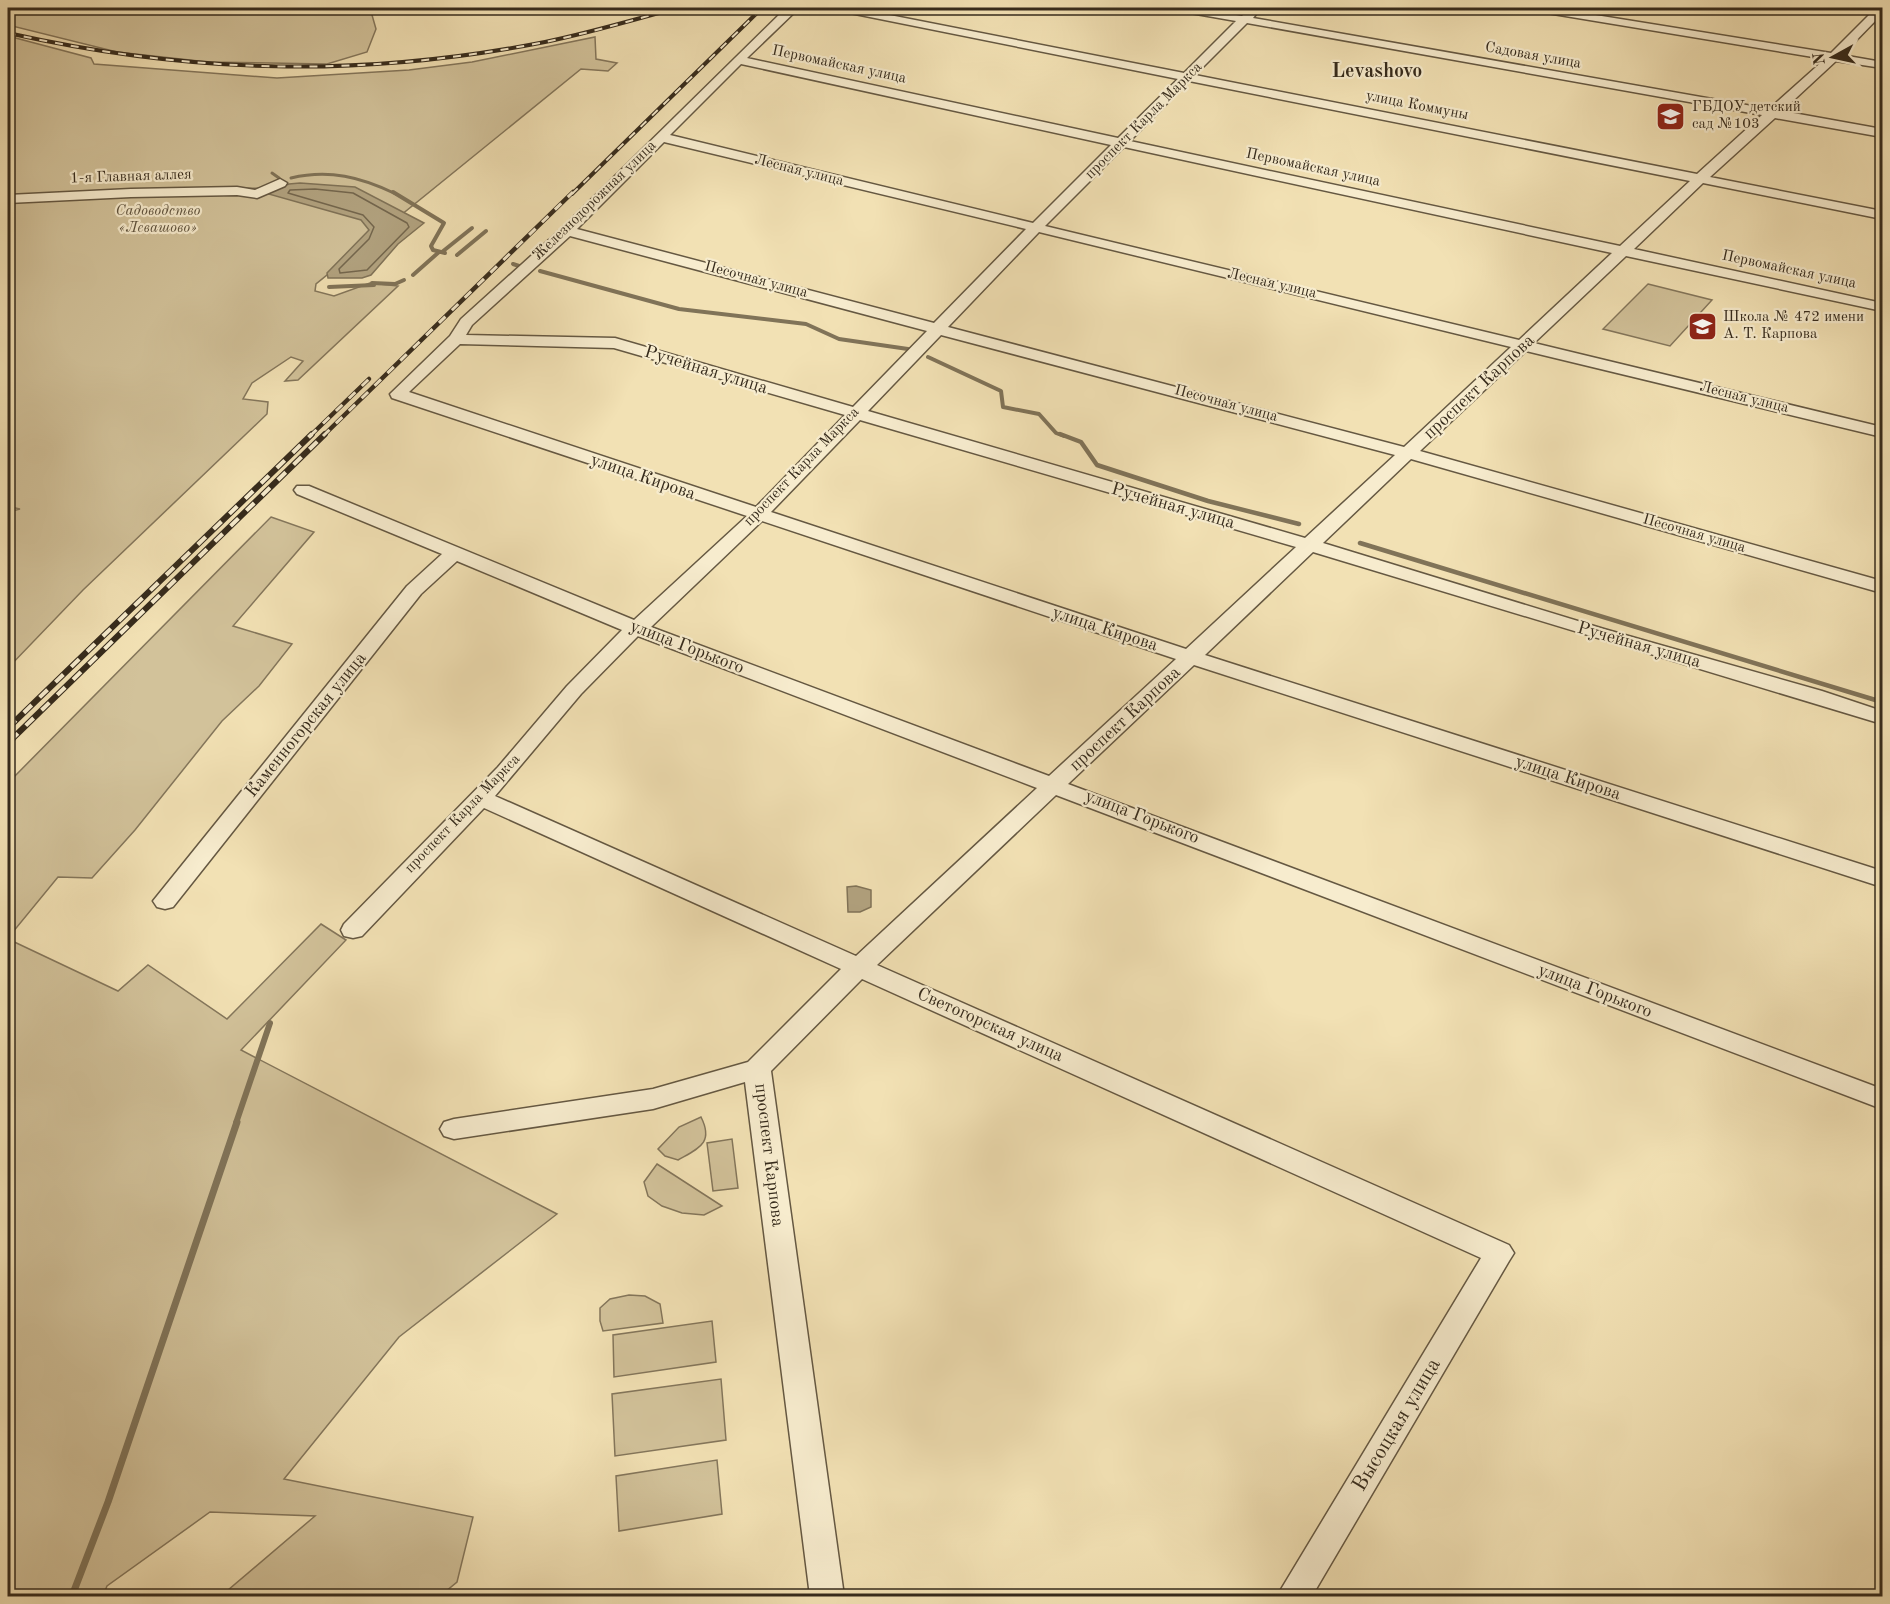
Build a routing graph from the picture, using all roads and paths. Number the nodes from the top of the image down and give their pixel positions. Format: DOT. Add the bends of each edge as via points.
graph roads {
  1 [pos="794,8"];
  2 [pos="840,8"];
  3 [pos="1179,8"];
  4 [pos="1256,8"];
  5 [pos="1535,8"];
  6 [pos="1881,8"];
  7 [pos="1244,19"];
  8 [pos="1834,57"];
  9 [pos="738,60"];
  10 [pos="1882,65"];
  11 [pos="1188,78"];
  12 [pos="1771,113"];
  13 [pos="1882,133"];
  14 [pos="661,137"];
  15 [pos="1122,144"];
  16 [pos="1700,179"];
  17 [pos="280,183"];
  18 [pos="8,200"];
  19 [pos="1882,215"];
  20 [pos="1035,228"];
  21 [pos="567,231"];
  22 [pos="1623,251"];
  23 [pos="1882,307"];
  24 [pos="940,327"];
  25 [pos="456,339"];
  26 [pos="1525,345"];
  27 [pos="398,394"];
  28 [pos="853,414"];
  29 [pos="1882,432"];
  30 [pos="1408,453"];
  31 [pos="303,490"];
  32 [pos="758,515"];
  33 [pos="1309,546"];
  34 [pos="453,554"];
  35 [pos="1882,587"];
  36 [pos="635,628"];
  37 [pos="1191,657"];
  38 [pos="1882,718"];
  39 [pos="1055,784"];
  40 [pos="480,798"];
  41 [pos="1882,879"];
  42 [pos="165,901"];
  43 [pos="352,930"];
  44 [pos="859,966"];
  45 [pos="758,1069"];
  46 [pos="1882,1099"];
  47 [pos="454,1130"];
  48 [pos="1498,1253"];
  49 [pos="827,1596"];
  50 [pos="1294,1596"];
  1 -- 9 [label="street, Железнодорожная улица"];
  2 -- 11 [label="street, улица Коммуны"];
  3 -- 7 [label="street, Садовая улица"];
  4 -- 7 [label="street, проспект Карла Маркса"];
  5 -- 8 [label="street"];
  6 -- 8 [label="street, проспект Карпова"];
  7 -- 11 [label="street, проспект Карла Маркса"];
  7 -- 12 [label="street, Садовая улица"];
  8 -- 10 [label="street"];
  8 -- 12 [label="street, проспект Карпова"];
  9 -- 14 [label="street, Железнодорожная улица"];
  9 -- 15 [label="street, Первомайская улица"];
  11 -- 15 [label="street, проспект Карла Маркса"];
  11 -- 16 [label="street, улица Коммуны"];
  12 -- 13 [label="street, Садовая улица"];
  12 -- 16 [label="street, проспект Карпова"];
  14 -- 20 [label="street, Лесная улица"];
  14 -- 21 [label="street, Железнодорожная улица"];
  15 -- 20 [label="street, проспект Карла Маркса"];
  15 -- 22 [label="street, Первомайская улица"];
  16 -- 19 [label="street, улица Коммуны"];
  16 -- 22 [label="street, проспект Карпова"];
  17 -- 18 [label="street, 1-я Главная аллея" via="256,194 131,193"];
  20 -- 24 [label="street, проспект Карла Маркса"];
  20 -- 26 [label="street, Лесная улица"];
  21 -- 24 [label="street, Песочная улица"];
  21 -- 25 [label="street, Железнодорожная улица" via="466,322"];
  22 -- 23 [label="street, Первомайская улица"];
  22 -- 26 [label="street, проспект Карпова"];
  24 -- 28 [label="street, проспект Карла Маркса"];
  24 -- 30 [label="street, Песочная улица"];
  25 -- 27 [label="street, Железнодорожная улица"];
  25 -- 28 [label="street, Ручейная улица" via="615,343"];
  26 -- 29 [label="street, Лесная улица"];
  26 -- 30 [label="street, проспект Карпова"];
  27 -- 32 [label="street, улица Кирова"];
  28 -- 32 [label="street, проспект Карла Маркса"];
  28 -- 33 [label="street, Ручейная улица"];
  30 -- 33 [label="street, проспект Карпова"];
  30 -- 35 [label="street, Песочная улица"];
  31 -- 34 [label="street, улица Горького"];
  32 -- 36 [label="street, проспект Карла Маркса" via="646,622"];
  32 -- 37 [label="street, улица Кирова"];
  33 -- 37 [label="street, проспект Карпова"];
  33 -- 38 [label="street, Ручейная улица"];
  34 -- 36 [label="street, улица Горького"];
  34 -- 42 [label="street, Каменногорская улица" via="414,591"];
  36 -- 39 [label="street, улица Горького"];
  36 -- 40 [label="street, проспект Карла Маркса" via="574,690"];
  37 -- 39 [label="street, проспект Карпова"];
  37 -- 41 [label="street, улица Кирова"];
  39 -- 44 [label="street, проспект Карпова"];
  39 -- 46 [label="street, улица Горького"];
  40 -- 43 [label="street, проспект Карла Маркса"];
  40 -- 44 [label="street, Светогорская улица"];
  44 -- 45 [label="street, проспект Карпова"];
  44 -- 48 [label="street, Светогорская улица"];
  45 -- 47 [label="street" via="653,1100"];
  45 -- 49 [label="street, проспект Карпова"];
  48 -- 50 [label="street, Высоцкая улица"];
}
